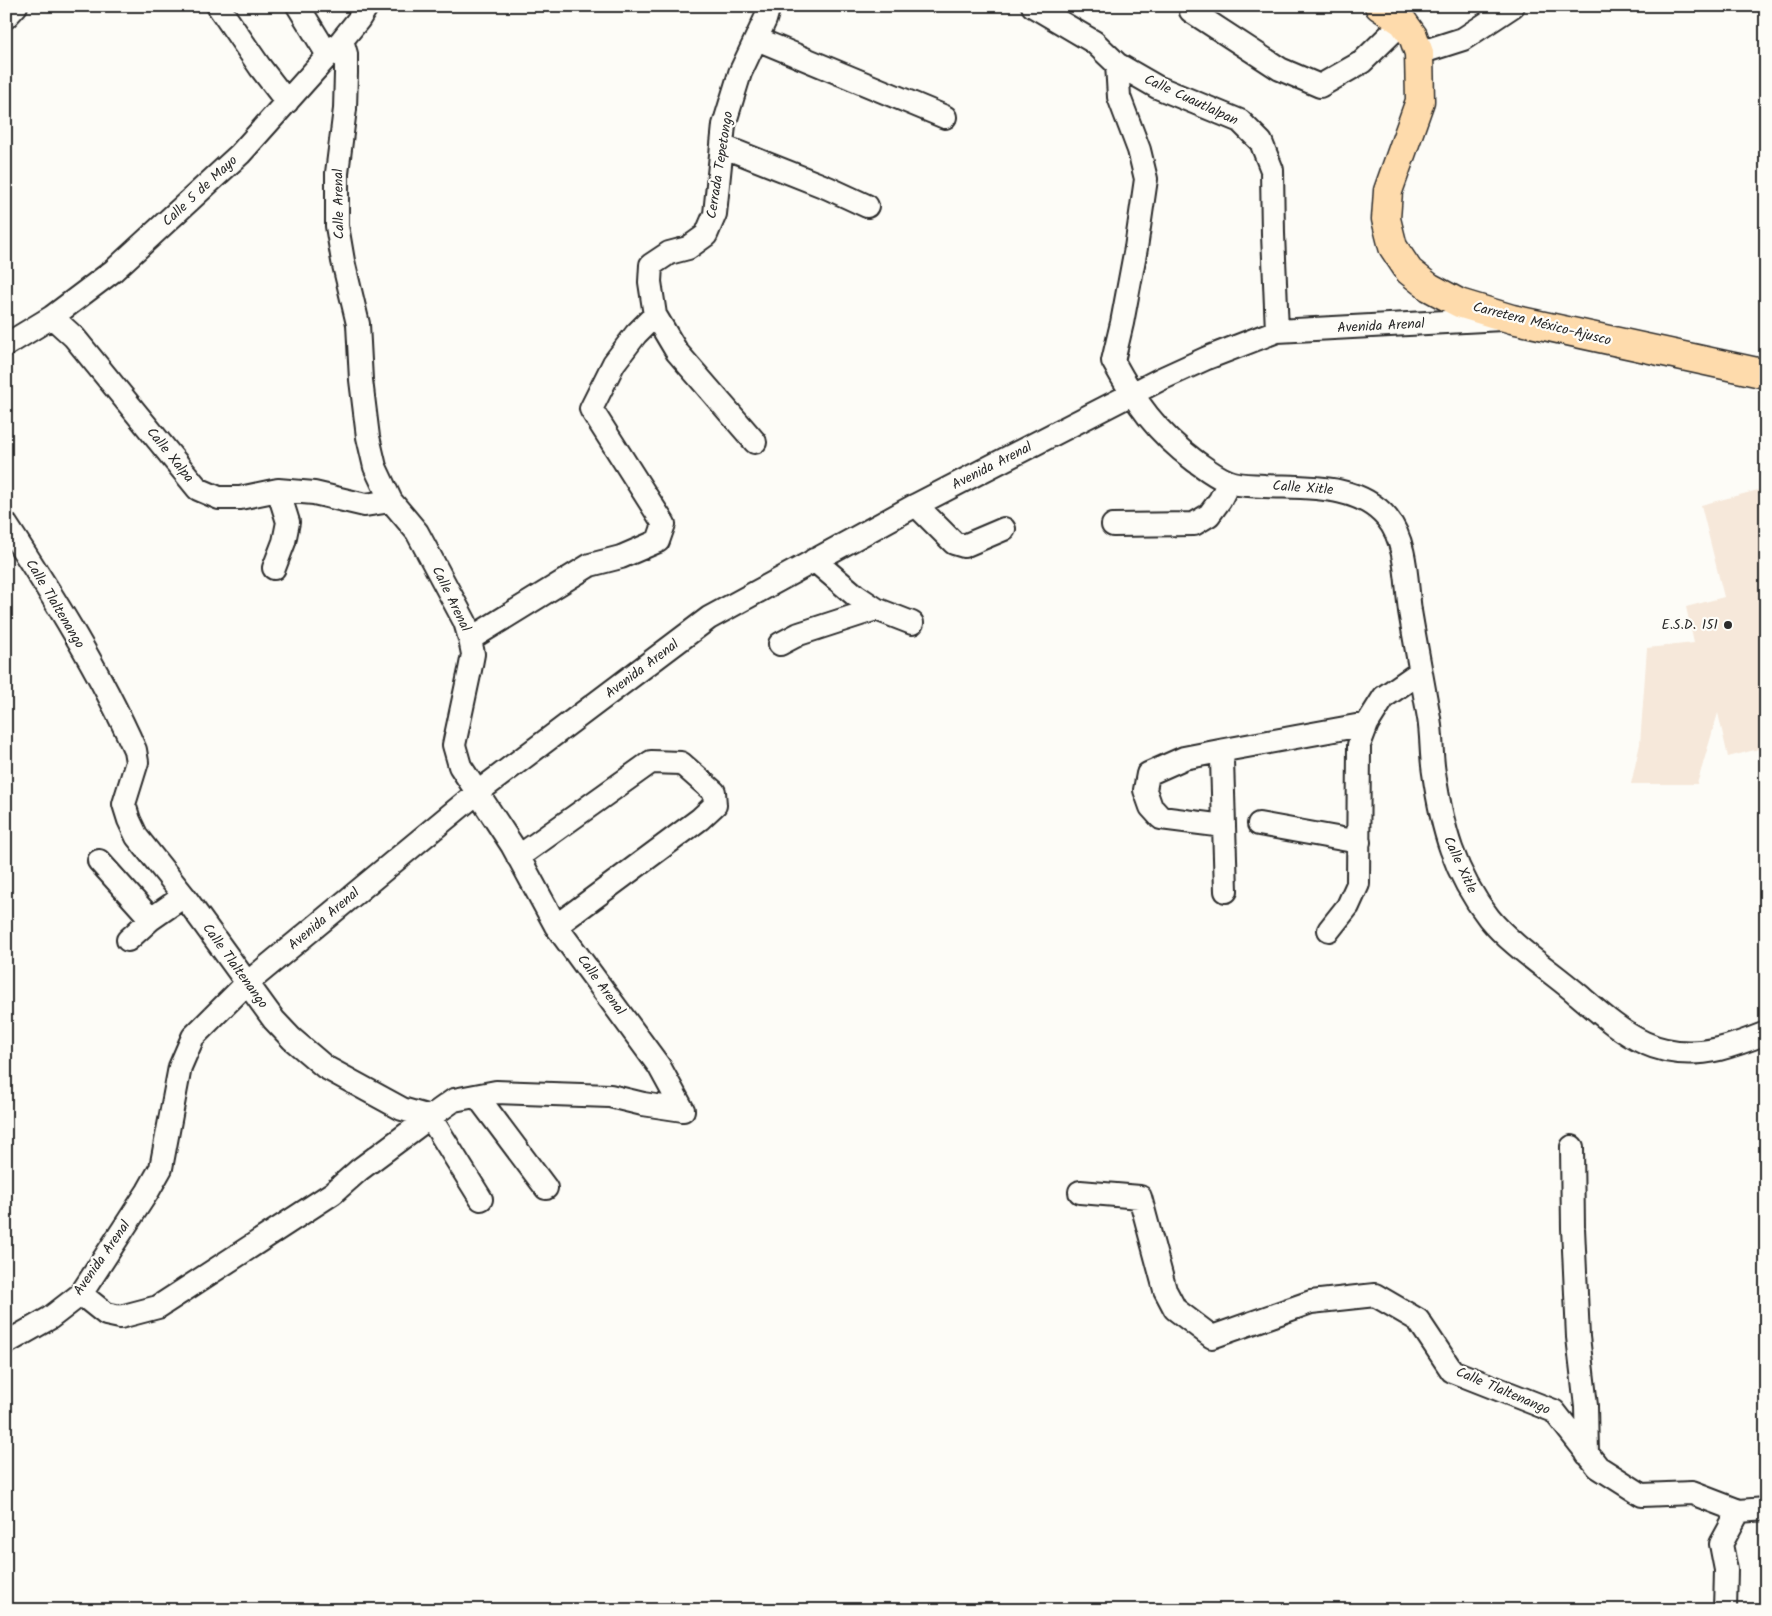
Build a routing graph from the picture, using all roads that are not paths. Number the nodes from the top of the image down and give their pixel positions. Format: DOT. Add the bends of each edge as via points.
graph roads {
  1 [pos="16,6"];
  2 [pos="218,6"];
  3 [pos="298,6"];
  4 [pos="367,6"];
  5 [pos="768,6"];
  6 [pos="1033,6"];
  7 [pos="1192,6"];
  8 [pos="1379,6"];
  9 [pos="1513,6"];
  10 [pos="1401,14"];
  11 [pos="6,17"];
  12 [pos="757,39"];
  13 [pos="335,47"];
  14 [pos="1419,53"];
  15 [pos="1117,64"];
  16 [pos="288,102"];
  17 [pos="945,117"];
  18 [pos="722,146"];
  19 [pos="867,206"];
  20 [pos="655,315"];
  21 [pos="52,317"];
  22 [pos="1512,319"];
  23 [pos="1277,331"];
  24 [pos="6,345"];
  25 [pos="1766,374"];
  26 [pos="1132,395"];
  27 [pos="755,442"];
  28 [pos="1229,482"];
  29 [pos="278,490"];
  30 [pos="391,500"];
  31 [pos="916,505"];
  32 [pos="6,524"];
  33 [pos="1113,525"];
  34 [pos="1004,530"];
  35 [pos="814,560"];
  36 [pos="274,568"];
  37 [pos="876,610"];
  38 [pos="912,623"];
  39 [pos="470,639"];
  40 [pos="780,644"];
  41 [pos="1420,672"];
  42 [pos="1367,724"];
  43 [pos="1224,750"];
  44 [pos="478,792"];
  45 [pos="1259,824"];
  46 [pos="1224,826"];
  47 [pos="1359,842"];
  48 [pos="518,857"];
  49 [pos="99,861"];
  50 [pos="1226,891"];
  51 [pos="184,896"];
  52 [pos="152,919"];
  53 [pos="556,926"];
  54 [pos="1330,930"];
  55 [pos="128,940"];
  56 [pos="246,984"];
  57 [pos="1766,1033"];
  58 [pos="477,1096"];
  59 [pos="430,1117"];
  60 [pos="1572,1147"];
  61 [pos="546,1188"];
  62 [pos="1080,1192"];
  63 [pos="481,1199"];
  64 [pos="81,1294"];
  65 [pos="6,1343"];
  66 [pos="1587,1454"];
  67 [pos="1766,1510"];
  68 [pos="1739,1511"];
  69 [pos="1725,1610"];
  1 -- 11 [label="street"];
  2 -- 16 [label="street"];
  3 -- 13 [label="street"];
  4 -- 13 [label="street, Calle 5 de Mayo"];
  5 -- 12 [label="street, Cerrada Tepetongo"];
  6 -- 15 [label="street, Calle Cuautlalpan" via="1094,42"];
  7 -- 10 [label="street" via="1191,11 1280,68 1320,86 1362,62"];
  8 -- 10 [label="main road, Carretera México-Ajusco"];
  9 -- 14 [label="street" via="1463,40"];
  10 -- 14 [label="main road, Carretera México-Ajusco"];
  12 -- 17 [label="street"];
  12 -- 18 [label="street, Cerrada Tepetongo" via="740,73 724,126"];
  13 -- 16 [label="street, Calle 5 de Mayo"];
  13 -- 30 [label="street, Calle Arenal" via="346,54 345,109 337,174 338,226 358,324 368,437 375,467"];
  14 -- 22 [label="main road, Carretera México-Ajusco" via="1420,101 1388,191 1386,219 1393,247 1409,271 1429,287 1459,303"];
  15 -- 23 [label="street, Calle Cuautlalpan" via="1157,87 1240,121 1261,142 1272,170"];
  15 -- 26 [label="street, Calle Xitle" via="1119,97 1146,179 1113,361"];
  16 -- 21 [label="street, Calle 5 de Mayo" via="240,154 114,271"];
  18 -- 19 [label="street"];
  18 -- 20 [label="street, Cerrada Tepetongo" via="715,214 706,235 688,248 669,253 651,265"];
  20 -- 27 [label="street, Cerrada Tepetongo" via="677,352"];
  20 -- 39 [label="street" via="614,363 591,409 664,524 658,541 622,557 590,565"];
  21 -- 24 [label="street, Calle 5 de Mayo"];
  21 -- 29 [label="street, Calle Xalpa" via="74,337 198,489 219,498 240,498"];
  22 -- 23 [label="street, Avenida Arenal"];
  22 -- 25 [label="main road, Carretera México-Ajusco"];
  23 -- 26 [label="street, Avenida Arenal" via="1207,358"];
  26 -- 28 [label="street, Calle Xitle" via="1153,423 1180,450"];
  26 -- 31 [label="street, Avenida Arenal"];
  28 -- 33 [label="street" via="1209,515 1194,524"];
  28 -- 41 [label="street, Calle Xitle" via="1341,491 1367,502 1385,516 1400,542"];
  29 -- 30 [label="street, Calle Xalpa" via="314,493 365,505"];
  29 -- 36 [label="street" via="288,522"];
  30 -- 39 [label="street, Calle Arenal" via="417,532 465,622"];
  31 -- 34 [label="street" via="954,543 964,546"];
  31 -- 35 [label="street, Avenida Arenal"];
  32 -- 51 [label="street, Calle Tlaltenango" via="64,616 126,731 137,762 124,804 129,820 137,837"];
  35 -- 37 [label="street"];
  35 -- 44 [label="street, Avenida Arenal" via="709,618"];
  37 -- 38 [label="street"];
  37 -- 40 [label="street" via="799,634"];
  39 -- 44 [label="street, Calle Arenal" via="473,654 454,745 460,766"];
  41 -- 42 [label="street" via="1384,697"];
  41 -- 57 [label="street, Calle Xitle" via="1444,832 1476,899 1506,936 1609,1021 1636,1040 1656,1048 1677,1053 1699,1053 1722,1049"];
  42 -- 43 [label="street"];
  42 -- 47 [label="street" via="1359,744"];
  43 -- 46 [label="street"];
  43 -- 46 [label="street" via="1184,758 1148,774 1145,790 1151,807 1161,818"];
  44 -- 48 [label="street, Calle Arenal"];
  44 -- 56 [label="street, Avenida Arenal"];
  45 -- 47 [label="street"];
  46 -- 50 [label="street"];
  47 -- 54 [label="street" via="1358,884 1348,906"];
  48 -- 53 [label="street, Calle Arenal"];
  48 -- 53 [label="street" via="651,762 681,763 714,792 715,805 700,818"];
  49 -- 52 [label="street"];
  51 -- 52 [label="street"];
  51 -- 56 [label="street, Calle Tlaltenango"];
  52 -- 55 [label="street"];
  53 -- 58 [label="street, Calle Arenal" via="660,1066 684,1110 610,1096 496,1092"];
  56 -- 59 [label="street, Calle Tlaltenango" via="292,1039 326,1067 402,1109"];
  56 -- 64 [label="street, Avenida Arenal" via="193,1037 180,1067 161,1168"];
  58 -- 59 [label="street" via="454,1100"];
  58 -- 61 [label="street"];
  59 -- 63 [label="street"];
  59 -- 64 [label="street" via="332,1192 158,1307 120,1317 106,1314"];
  60 -- 66 [label="street" via="1572,1228"];
  62 -- 66 [label="street, Calle Tlaltenango" via="1140,1198 1168,1296 1175,1309 1212,1337 1311,1302 1376,1295 1418,1320 1452,1371 1554,1411"];
  64 -- 65 [label="street, Avenida Arenal" via="50,1318"];
  66 -- 68 [label="street, Calle Tlaltenango" via="1598,1467 1642,1495 1692,1493"];
  67 -- 68 [label="street, Calle Tlaltenango"];
  68 -- 69 [label="street" via="1721,1544 1726,1570"];
}
